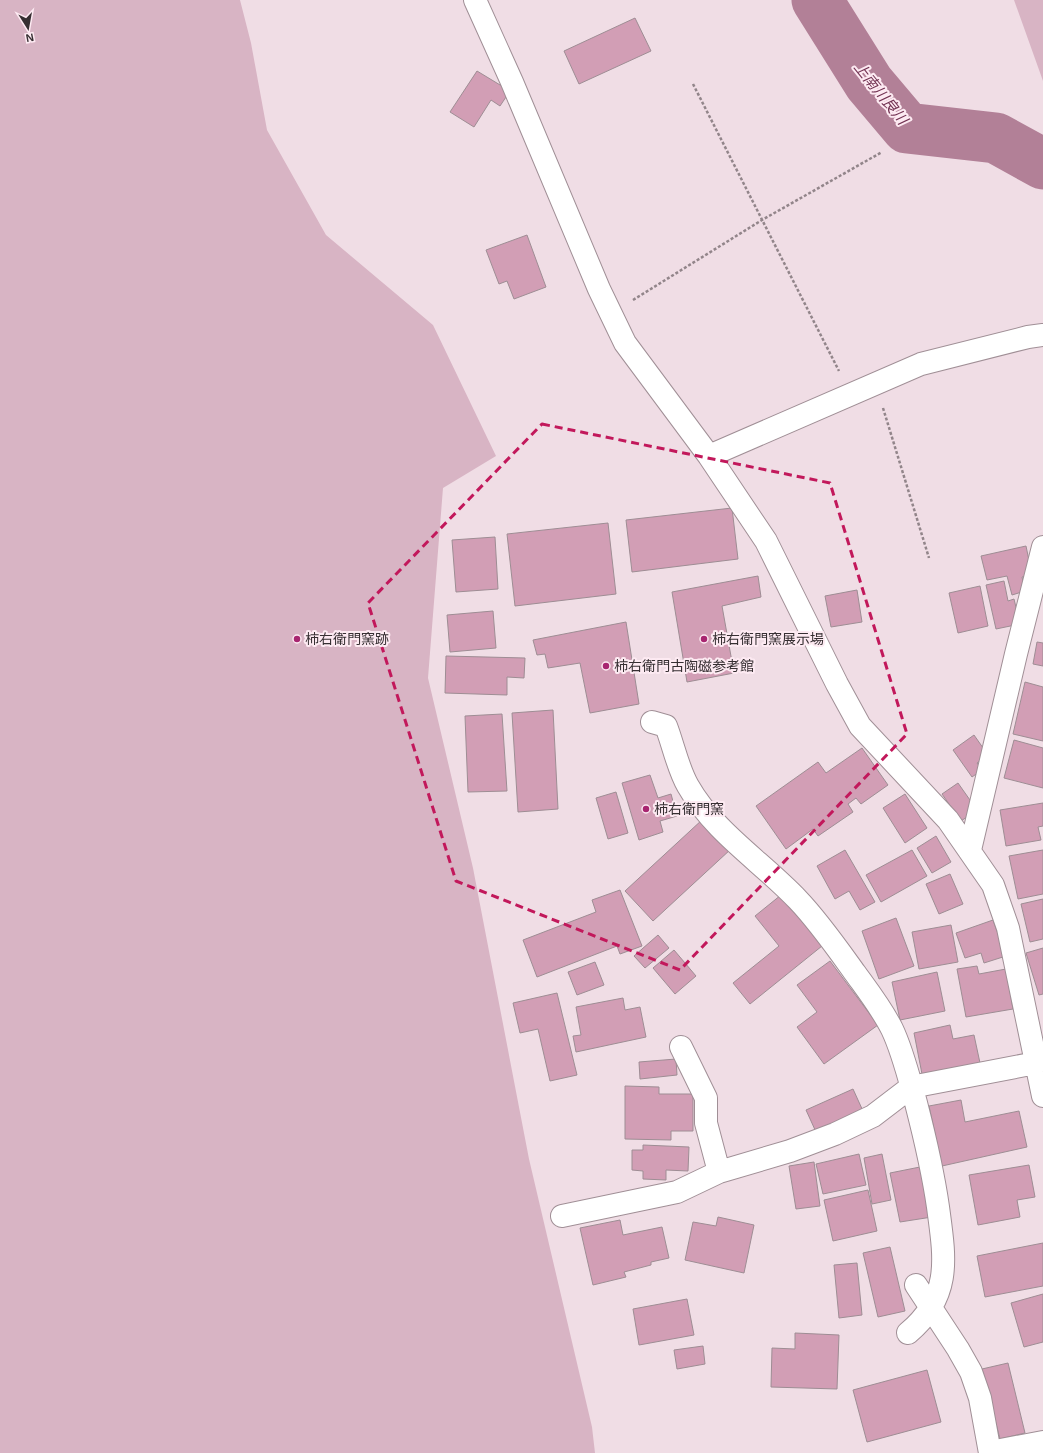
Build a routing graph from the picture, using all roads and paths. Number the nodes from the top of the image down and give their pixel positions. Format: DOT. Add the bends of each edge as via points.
graph roads {
  1 [pos="474,0"];
  2 [pos="693,84"];
  3 [pos="882,152"];
  4 [pos="762,220"];
  5 [pos="632,301"];
  6 [pos="1043,335"];
  7 [pos="874,384"];
  8 [pos="851,395"];
  9 [pos="709,456"];
  10 [pos="1043,547"];
  11 [pos="930,558"];
  12 [pos="652,722"];
  13 [pos="970,850"];
  14 [pos="681,1048"];
  15 [pos="1036,1063"];
  16 [pos="911,1087"];
  17 [pos="1043,1096"];
  18 [pos="719,1172"];
  19 [pos="562,1216"];
  20 [pos="916,1285"];
  21 [pos="931,1308"];
  22 [pos="908,1333"];
  23 [pos="1043,1442"];
  24 [pos="990,1453"];
  1 -- 9 [label="street" via="512,82 598,289 625,343"];
  2 -- 4 [label="path"];
  3 -- 4 [label="path"];
  4 -- 5 [label="path"];
  4 -- 8 [label="path"];
  6 -- 7 [label="street" via="921,364"];
  7 -- 8 [label="street"];
  7 -- 11 [label="path"];
  8 -- 9 [label="street"];
  9 -- 13 [label="street" via="766,541 860,726 948,820"];
  10 -- 13 [label="street"];
  12 -- 16 [label="street" via="666,726 687,785 711,818 800,902 835,944 872,996 902,1052"];
  13 -- 15 [label="street" via="993,885 1008,928"];
  14 -- 18 [label="street" via="706,1098 706,1123"];
  15 -- 16 [label="street"];
  15 -- 17 [label="street"];
  16 -- 18 [label="street" via="873,1116 835,1134 790,1151"];
  16 -- 21 [label="street" via="933,1169 943,1247 943,1271 939,1291"];
  18 -- 19 [label="street" via="677,1192"];
  20 -- 21 [label="street"];
  21 -- 22 [label="street" via="920,1323"];
  21 -- 24 [label="street" via="971,1372 980,1398"];
  23 -- 24 [label="street"];
}
